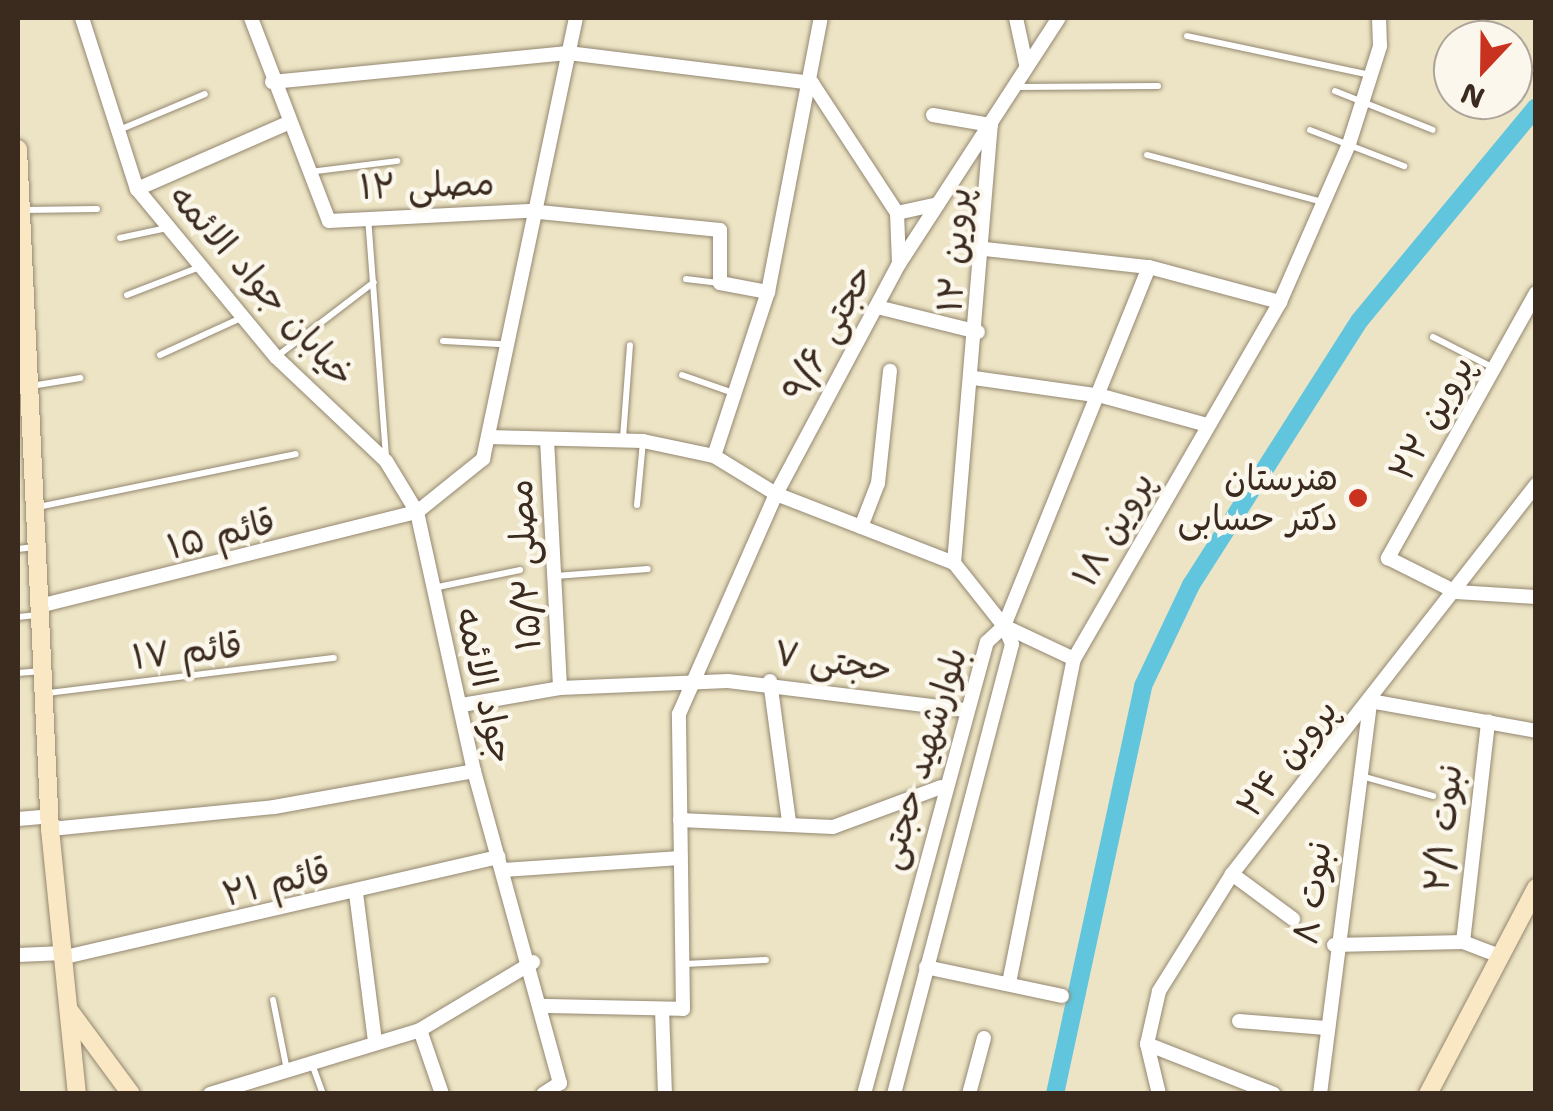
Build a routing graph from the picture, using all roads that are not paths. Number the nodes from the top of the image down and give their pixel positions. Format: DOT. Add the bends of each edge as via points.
graph roads {
  1 [pos="84,18"];
  2 [pos="251,18"];
  3 [pos="576,18"];
  4 [pos="821,18"];
  5 [pos="1016,18"];
  6 [pos="1059,18"];
  7 [pos="1379,18"];
  8 [pos="1187,36"];
  9 [pos="568,53"];
  10 [pos="1026,64"];
  11 [pos="1371,75"];
  12 [pos="272,82"];
  13 [pos="812,83"];
  14 [pos="1158,86"];
  15 [pos="1011,87"];
  16 [pos="1335,91"];
  17 [pos="205,94"];
  18 [pos="1362,102"];
  19 [pos="934,115"];
  20 [pos="286,124"];
  21 [pos="991,125"];
  22 [pos="119,130"];
  23 [pos="1310,130"];
  24 [pos="1433,130"];
  25 [pos="1348,144"];
  26 [pos="18,149"];
  27 [pos="1147,155"];
  28 [pos="18,159"];
  29 [pos="398,161"];
  30 [pos="1404,166"];
  31 [pos="305,172"];
  32 [pos="137,189"];
  33 [pos="1324,202"];
  34 [pos="938,204"];
  35 [pos="97,209"];
  36 [pos="22,210"];
  37 [pos="528,211"];
  38 [pos="897,213"];
  39 [pos="368,216"];
  40 [pos="168,228"];
  41 [pos="19,238"];
  42 [pos="120,238"];
  43 [pos="985,249"];
  44 [pos="899,264"];
  45 [pos="200,267"];
  46 [pos="1149,267"];
  47 [pos="686,279"];
  48 [pos="374,282"];
  49 [pos="720,283"];
  50 [pos="768,292"];
  51 [pos="1536,293"];
  52 [pos="128,295"];
  53 [pos="1280,302"];
  54 [pos="878,307"];
  55 [pos="242,318"];
  56 [pos="978,332"];
  57 [pos="1434,337"];
  58 [pos="443,342"];
  59 [pos="500,344"];
  60 [pos="630,345"];
  61 [pos="20,347"];
  62 [pos="160,355"];
  63 [pos="276,357"];
  64 [pos="1493,367"];
  65 [pos="890,371"];
  66 [pos="682,375"];
  67 [pos="80,378"];
  68 [pos="974,378"];
  69 [pos="24,387"];
  70 [pos="735,394"];
  71 [pos="1102,396"];
  72 [pos="22,409"];
  73 [pos="1207,425"];
  74 [pos="488,437"];
  75 [pos="548,439"];
  76 [pos="644,441"];
  77 [pos="622,442"];
  78 [pos="296,454"];
  79 [pos="714,456"];
  80 [pos="386,460"];
  81 [pos="1536,485"];
  82 [pos="776,494"];
  83 [pos="27,501"];
  84 [pos="637,505"];
  85 [pos="416,512"];
  86 [pos="861,527"];
  87 [pos="26,548"];
  88 [pos="954,563"];
  89 [pos="648,569"];
  90 [pos="520,570"];
  91 [pos="554,576"];
  92 [pos="431,588"];
  93 [pos="1456,592"];
  94 [pos="1536,598"];
  95 [pos="38,610"];
  96 [pos="18,618"];
  97 [pos="1004,626"];
  98 [pos="334,658"];
  99 [pos="1074,659"];
  100 [pos="43,671"];
  101 [pos="18,673"];
  102 [pos="770,681"];
  103 [pos="694,684"];
  104 [pos="560,688"];
  105 [pos="45,694"];
  106 [pos="1370,701"];
  107 [pos="462,705"];
  108 [pos="965,710"];
  109 [pos="1488,721"];
  110 [pos="1536,731"];
  111 [pos="474,771"];
  112 [pos="1360,776"];
  113 [pos="941,787"];
  114 [pos="1433,796"];
  115 [pos="18,819"];
  116 [pos="680,820"];
  117 [pos="50,822"];
  118 [pos="789,822"];
  119 [pos="681,858"];
  120 [pos="502,863"];
  121 [pos="1232,874"];
  122 [pos="1536,888"];
  123 [pos="351,894"];
  124 [pos="1293,919"];
  125 [pos="1462,942"];
  126 [pos="1334,945"];
  127 [pos="18,955"];
  128 [pos="64,955"];
  129 [pos="1500,956"];
  130 [pos="766,960"];
  131 [pos="533,962"];
  132 [pos="683,964"];
  133 [pos="926,967"];
  134 [pos="1009,983"];
  135 [pos="1062,996"];
  136 [pos="274,1000"];
  137 [pos="542,1006"];
  138 [pos="67,1008"];
  139 [pos="662,1009"];
  140 [pos="1239,1021"];
  141 [pos="1326,1028"];
  142 [pos="420,1030"];
  143 [pos="984,1038"];
  144 [pos="375,1041"];
  145 [pos="1147,1044"];
  146 [pos="312,1063"];
  147 [pos="288,1071"];
  148 [pos="76,1094"];
  149 [pos="131,1094"];
  150 [pos="210,1094"];
  151 [pos="322,1094"];
  152 [pos="442,1094"];
  153 [pos="543,1094"];
  154 [pos="665,1094"];
  155 [pos="864,1094"];
  156 [pos="894,1094"];
  157 [pos="970,1094"];
  158 [pos="1158,1094"];
  159 [pos="1274,1094"];
  160 [pos="1320,1094"];
  161 [pos="1428,1094"];
  1 -- 22 [label="street, خیابان جواد الائمه"];
  2 -- 12 [label="street"];
  3 -- 9 [label="street"];
  4 -- 13 [label="street"];
  5 -- 10 [label="street"];
  6 -- 10 [label="street, پروین ۱۲"];
  7 -- 11 [label="street, پروین ۱۸"];
  8 -- 11 [label="lane"];
  9 -- 12 [label="street"];
  9 -- 13 [label="street"];
  9 -- 37 [label="street"];
  10 -- 15 [label="street, پروین ۱۲"];
  11 -- 18 [label="street, پروین ۱۸"];
  12 -- 20 [label="street"];
  13 -- 38 [label="street"];
  13 -- 50 [label="street"];
  14 -- 15 [label="lane"];
  15 -- 21 [label="street, پروین ۱۲"];
  16 -- 18 [label="lane"];
  17 -- 22 [label="lane"];
  18 -- 24 [label="lane"];
  18 -- 25 [label="street, پروین ۱۸"];
  19 -- 21 [label="street"];
  20 -- 31 [label="street"];
  20 -- 32 [label="street"];
  21 -- 34 [label="street, پروین ۱۲"];
  21 -- 43 [label="street, پروین ۱۲"];
  22 -- 32 [label="street, خیابان جواد الائمه"];
  23 -- 25 [label="lane"];
  25 -- 30 [label="lane"];
  25 -- 33 [label="street, پروین ۱۸"];
  26 -- 28 [label="street"];
  27 -- 33 [label="lane"];
  28 -- 36 [label="street"];
  29 -- 31 [label="lane"];
  31 -- 39 [label="street, مصلی ۱۲" via="329,220"];
  32 -- 40 [label="street, خیابان جواد الائمه"];
  33 -- 53 [label="street, پروین ۱۸"];
  34 -- 38 [label="street"];
  34 -- 44 [label="street, حجتی ۹/۶"];
  35 -- 36 [label="lane"];
  36 -- 41 [label="street"];
  37 -- 39 [label="street, مصلی ۱۲"];
  37 -- 49 [label="street, مصلی ۱۲" via="720,230"];
  37 -- 59 [label="street"];
  38 -- 44 [label="street"];
  39 -- 48 [label="lane"];
  40 -- 42 [label="lane"];
  40 -- 45 [label="street, خیابان جواد الائمه"];
  41 -- 61 [label="street"];
  43 -- 46 [label="street"];
  43 -- 56 [label="street, پروین ۱۲"];
  44 -- 54 [label="street, حجتی ۹/۶"];
  45 -- 52 [label="lane"];
  45 -- 55 [label="street, خیابان جواد الائمه"];
  46 -- 53 [label="street"];
  46 -- 71 [label="street"];
  47 -- 49 [label="lane"];
  48 -- 63 [label="lane"];
  48 -- 80 [label="lane"];
  49 -- 50 [label="street"];
  50 -- 70 [label="street"];
  51 -- 64 [label="street, پروین ۲۲"];
  53 -- 73 [label="street, پروین ۱۸"];
  54 -- 56 [label="street"];
  54 -- 82 [label="street, حجتی ۹/۶"];
  55 -- 62 [label="lane"];
  55 -- 63 [label="street, خیابان جواد الائمه"];
  56 -- 68 [label="street, پروین ۱۲"];
  57 -- 64 [label="lane"];
  58 -- 59 [label="lane"];
  59 -- 74 [label="street"];
  60 -- 77 [label="lane"];
  61 -- 69 [label="street"];
  63 -- 80 [label="street, خیابان جواد الائمه"];
  64 -- 93 [label="street, پروین ۲۲" via="1388,558"];
  65 -- 86 [label="street" via="878,483"];
  66 -- 70 [label="lane"];
  67 -- 69 [label="lane"];
  68 -- 71 [label="street"];
  68 -- 88 [label="street, پروین ۱۲"];
  69 -- 72 [label="street"];
  70 -- 79 [label="street"];
  71 -- 73 [label="street"];
  71 -- 97 [label="street"];
  72 -- 83 [label="street"];
  73 -- 99 [label="street, پروین ۱۸"];
  74 -- 75 [label="street"];
  74 -- 85 [label="street" via="483,459"];
  75 -- 77 [label="street"];
  75 -- 91 [label="street, مصلی ۱۵/۲"];
  76 -- 77 [label="street"];
  76 -- 79 [label="street"];
  76 -- 84 [label="lane"];
  78 -- 83 [label="lane"];
  79 -- 82 [label="street"];
  80 -- 85 [label="street, خیابان جواد الائمه"];
  81 -- 93 [label="street, پروین ۲۴"];
  82 -- 86 [label="street"];
  82 -- 103 [label="street, حجتی ۹/۶"];
  83 -- 87 [label="street"];
  85 -- 92 [label="street, جواد الائمه"];
  85 -- 95 [label="street, قائم ۱۵"];
  86 -- 88 [label="street"];
  87 -- 95 [label="street"];
  88 -- 97 [label="street"];
  89 -- 91 [label="lane"];
  90 -- 92 [label="lane"];
  91 -- 104 [label="street, مصلی ۱۵/۲"];
  92 -- 107 [label="street, جواد الائمه"];
  93 -- 94 [label="street"];
  93 -- 106 [label="street, پروین ۲۴"];
  95 -- 96 [label="lane"];
  95 -- 100 [label="street"];
  97 -- 99 [label="street"];
  97 -- 108 [label="street, بلوارشهید حجتی" via="987,642"];
  97 -- 133 [label="street, بلوارشهید حجتی" via="1012,644"];
  98 -- 105 [label="lane, قائم ۱۷"];
  99 -- 134 [label="street, پروین ۱۸"];
  100 -- 101 [label="lane"];
  100 -- 105 [label="street"];
  102 -- 103 [label="street, حجتی ۷"];
  102 -- 108 [label="street, حجتی ۷"];
  102 -- 118 [label="street"];
  103 -- 104 [label="street, حجتی ۷"];
  103 -- 116 [label="street, حجتی ۹/۶" via="679,714"];
  104 -- 107 [label="street, حجتی ۷"];
  105 -- 117 [label="street"];
  106 -- 109 [label="street"];
  106 -- 112 [label="street, نبوت ۸"];
  106 -- 121 [label="street, پروین ۲۴"];
  107 -- 111 [label="street, جواد الائمه"];
  108 -- 113 [label="street, بلوارشهید حجتی"];
  109 -- 110 [label="street"];
  109 -- 125 [label="street, نبوت ۲/۱"];
  111 -- 117 [label="street" via="274,807"];
  111 -- 120 [label="street, جواد الائمه"];
  112 -- 114 [label="lane"];
  112 -- 126 [label="street, نبوت ۸"];
  113 -- 118 [label="street" via="832,827"];
  113 -- 155 [label="street, بلوارشهید حجتی"];
  115 -- 117 [label="street"];
  116 -- 118 [label="street"];
  116 -- 119 [label="street, حجتی ۹/۶"];
  117 -- 128 [label="street"];
  119 -- 120 [label="street, قائم ۲۱"];
  119 -- 132 [label="street, حجتی ۹/۶"];
  120 -- 123 [label="street, قائم ۲۱"];
  120 -- 131 [label="street, جواد الائمه"];
  121 -- 124 [label="street"];
  121 -- 145 [label="street, پروین ۲۴" via="1159,991"];
  122 -- 129 [label="street"];
  123 -- 128 [label="street, قائم ۲۱"];
  123 -- 144 [label="street"];
  125 -- 126 [label="street"];
  125 -- 129 [label="street"];
  126 -- 141 [label="street, نبوت ۸"];
  127 -- 128 [label="street, قائم ۲۱"];
  128 -- 138 [label="street"];
  129 -- 161 [label="street"];
  130 -- 132 [label="lane"];
  131 -- 137 [label="street, جواد الائمه"];
  131 -- 142 [label="street"];
  132 -- 139 [label="street, حجتی ۹/۶" via="684,1008"];
  133 -- 134 [label="street"];
  133 -- 156 [label="street, بلوارشهید حجتی"];
  134 -- 135 [label="street"];
  136 -- 147 [label="lane"];
  137 -- 139 [label="street"];
  137 -- 153 [label="street, جواد الائمه" via="560,1083"];
  138 -- 148 [label="street"];
  138 -- 149 [label="street"];
  139 -- 154 [label="street"];
  140 -- 141 [label="street"];
  141 -- 160 [label="street, نبوت ۸"];
  142 -- 144 [label="street"];
  142 -- 152 [label="street"];
  143 -- 157 [label="street"];
  144 -- 146 [label="street"];
  145 -- 158 [label="street, پروین ۲۴"];
  145 -- 159 [label="street"];
  146 -- 147 [label="street"];
  146 -- 151 [label="lane"];
  147 -- 150 [label="street"];
}
